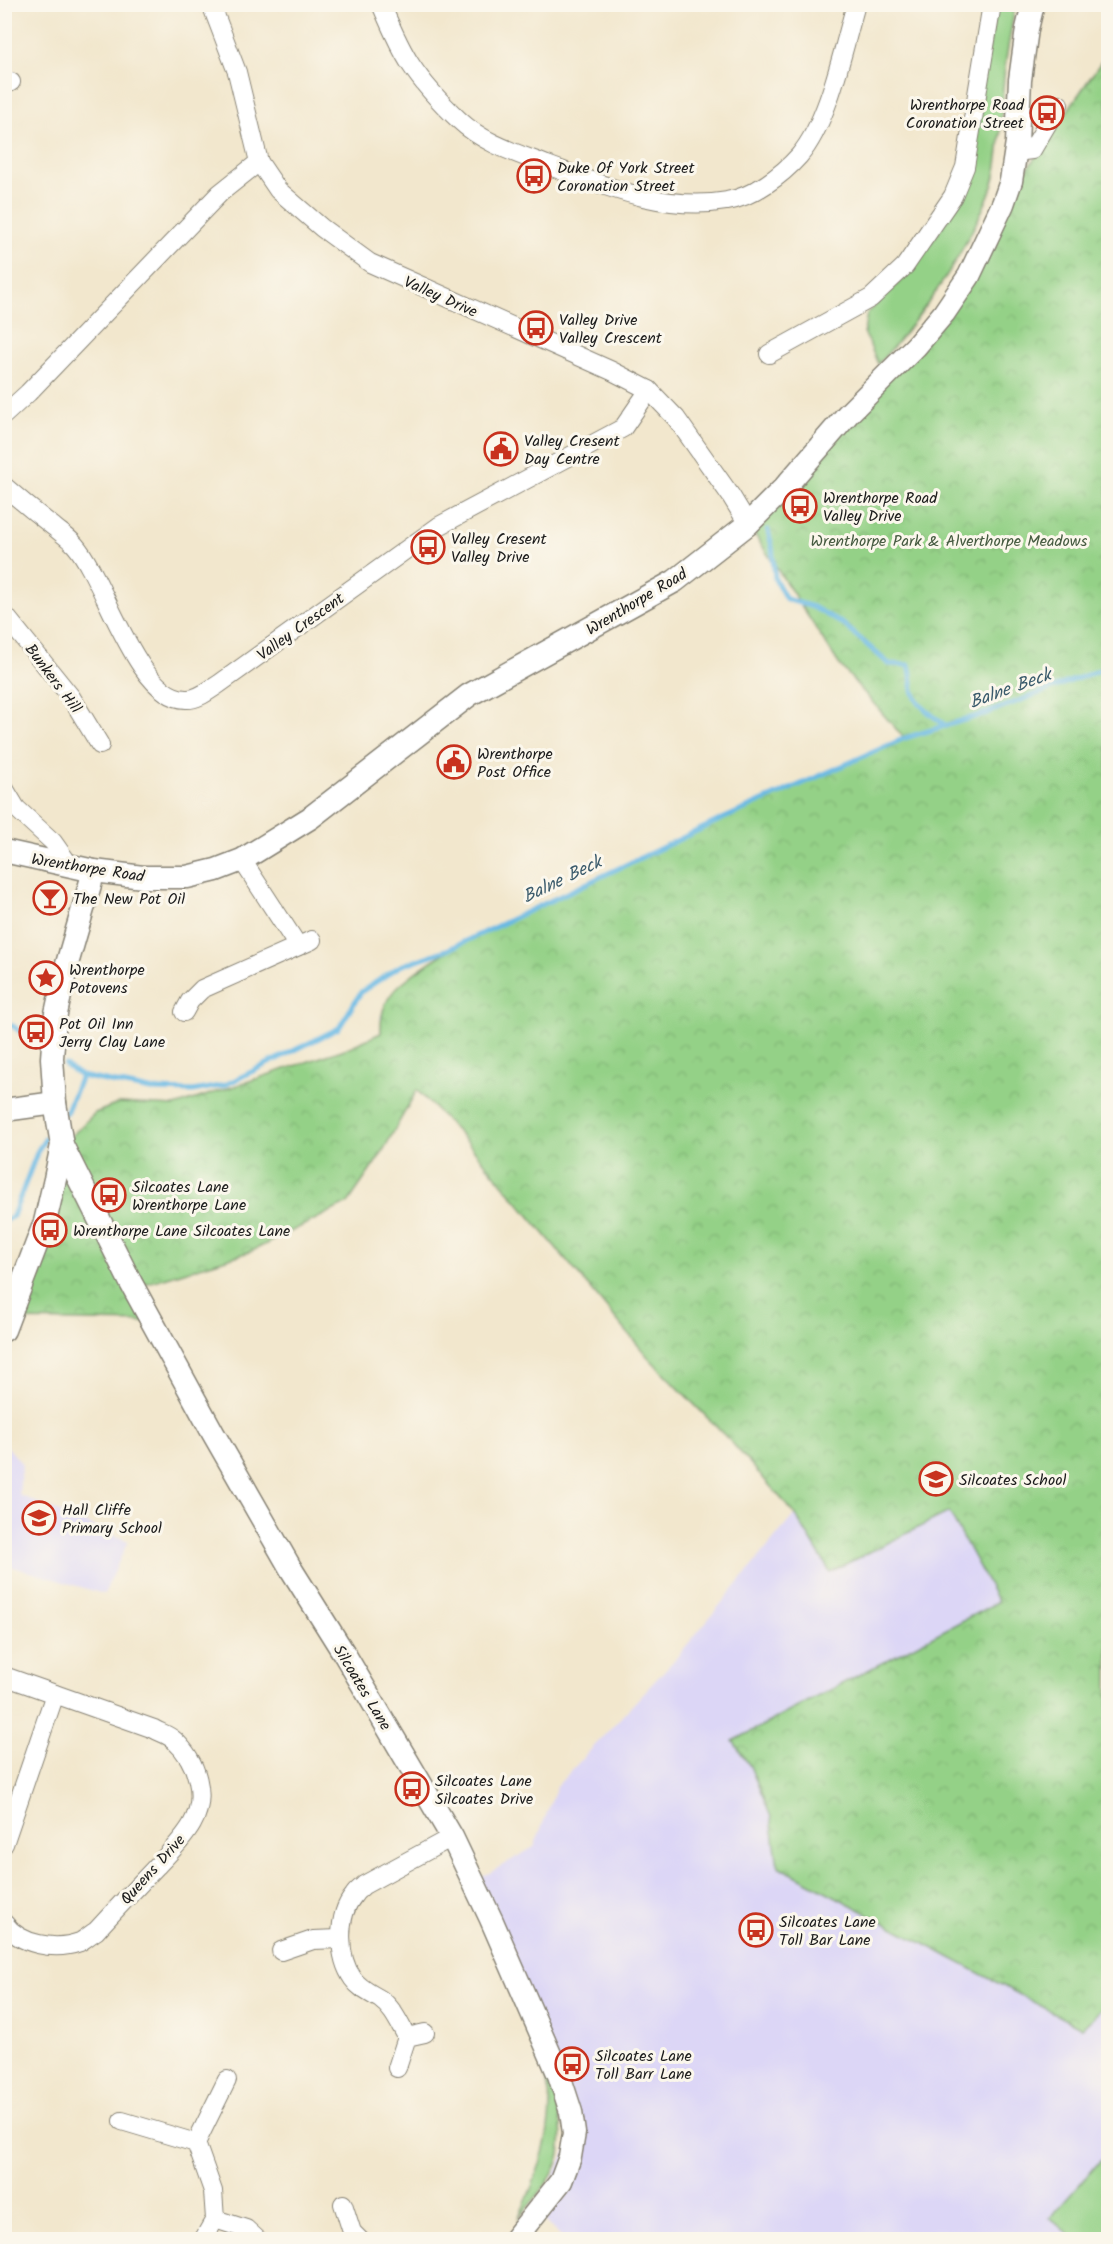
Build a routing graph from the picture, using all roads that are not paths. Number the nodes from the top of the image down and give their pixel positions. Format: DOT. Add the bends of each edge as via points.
graph roads {
  1 [pos="211,4"];
  2 [pos="381,4"];
  3 [pos="856,4"];
  4 [pos="992,4"];
  5 [pos="1032,4"];
  6 [pos="1059,104"];
  7 [pos="1015,152"];
  8 [pos="259,162"];
  9 [pos="769,354"];
  10 [pos="649,390"];
  11 [pos="4,415"];
  12 [pos="4,486"];
  13 [pos="748,524"];
  14 [pos="4,614"];
  15 [pos="100,745"];
  16 [pos="4,788"];
  17 [pos="4,851"];
  18 [pos="242,860"];
  19 [pos="70,866"];
  20 [pos="94,871"];
  21 [pos="184,1012"];
  22 [pos="55,1102"];
  23 [pos="4,1110"];
  24 [pos="62,1145"];
  25 [pos="4,1330"];
  26 [pos="4,1677"];
  27 [pos="55,1695"];
  28 [pos="452,1837"];
  29 [pos="4,1844"];
  30 [pos="7,1934"];
  31 [pos="340,1939"];
  32 [pos="281,1951"];
  33 [pos="425,2033"];
  34 [pos="407,2037"];
  35 [pos="397,2068"];
  36 [pos="227,2080"];
  37 [pos="122,2121"];
  38 [pos="196,2143"];
  39 [pos="343,2204"];
  40 [pos="215,2219"];
  41 [pos="350,2237"];
  42 [pos="203,2240"];
  43 [pos="258,2240"];
  44 [pos="514,2240"];
  1 -- 8 [label="street, Valley Drive" via="237,72"];
  2 -- 3 [label="street" via="411,66 460,121 486,140 608,188 686,204 730,201 756,190 799,156 816,130"];
  4 -- 9 [label="street" via="965,167 953,195 905,266 871,298"];
  5 -- 7 [label="street, Wrenthorpe Road" via="1020,80"];
  6 -- 7 [label="street" via="1032,150"];
  7 -- 13 [label="street, Wrenthorpe Road" via="1003,204 969,276 944,313"];
  8 -- 10 [label="street, Valley Drive" via="278,190 370,263"];
  8 -- 11 [label="street" via="220,193"];
  10 -- 12 [label="street, Valley Crescent" via="622,428 439,526 219,684 187,700 162,692 154,684 74,544"];
  10 -- 13 [label="street, Valley Drive" via="676,418"];
  13 -- 18 [label="street, Wrenthorpe Road" via="675,581 469,695 310,818"];
  14 -- 15 [label="street, Bunkers Hill" via="71,697"];
  16 -- 19 [label="street" via="16,808 53,842"];
  17 -- 19 [label="street, Wrenthorpe Road"];
  18 -- 20 [label="street, Wrenthorpe Road" via="187,878"];
  18 -- 21 [label="street" via="305,943 199,982"];
  19 -- 20 [label="street, Wrenthorpe Road"];
  20 -- 22 [label="street" via="55,1018"];
  22 -- 23 [label="street"];
  22 -- 24 [label="street"];
  24 -- 25 [label="street" via="45,1222"];
  24 -- 28 [label="street, Silcoates Lane" via="213,1433"];
  26 -- 27 [label="street, Queens Drive"];
  27 -- 29 [label="street"];
  27 -- 30 [label="street, Queens Drive" via="172,1738 187,1753 195,1769 200,1787 199,1806 180,1841 96,1931 63,1946 43,1945"];
  28 -- 31 [label="street" via="364,1885 353,1895"];
  28 -- 44 [label="street, Silcoates Lane" via="543,2036 571,2112 570,2157 561,2181"];
  31 -- 32 [label="street" via="313,1940"];
  31 -- 34 [label="street" via="354,1980 390,2008"];
  33 -- 34 [label="street"];
  34 -- 35 [label="street"];
  36 -- 38 [label="street"];
  37 -- 38 [label="street"];
  38 -- 40 [label="street" via="213,2191"];
  39 -- 41 [label="street"];
  40 -- 42 [label="street"];
  40 -- 43 [label="street" via="246,2229"];
}
